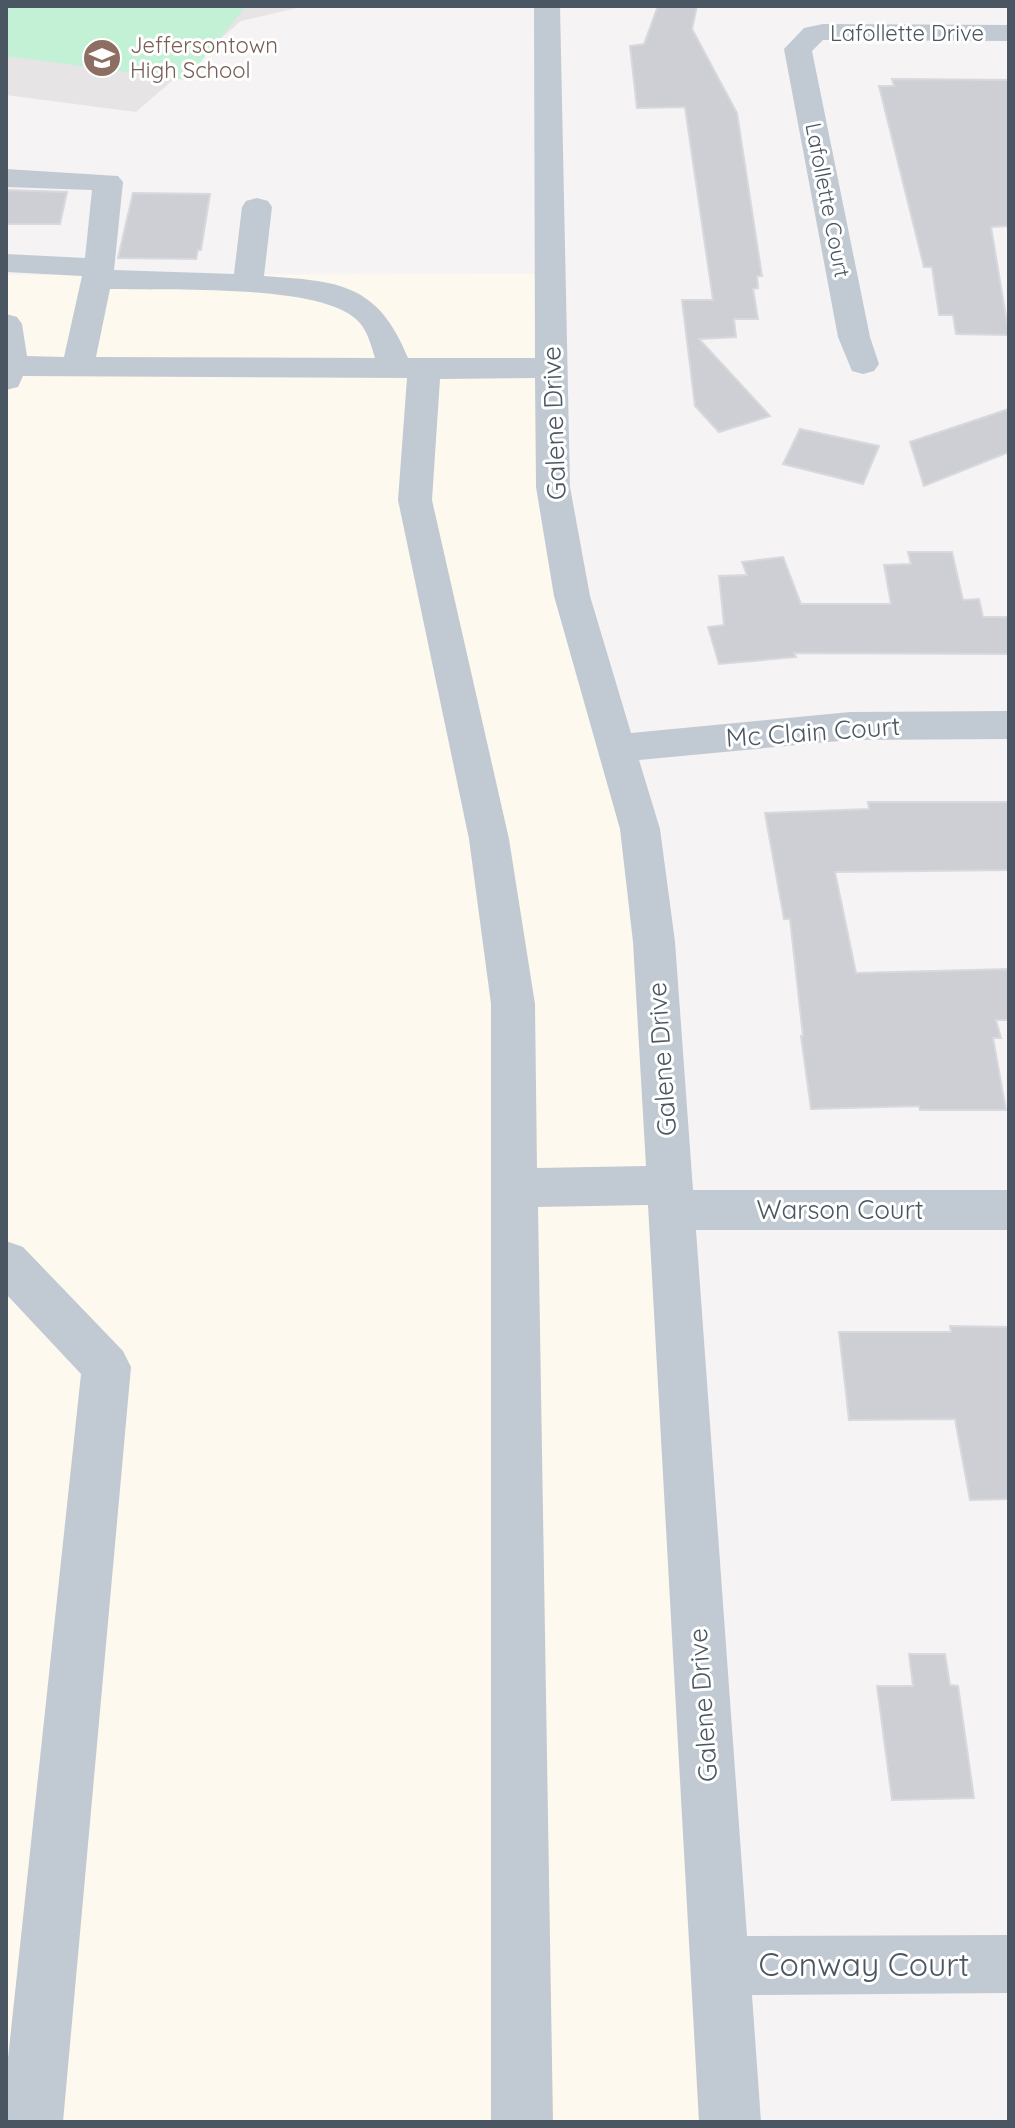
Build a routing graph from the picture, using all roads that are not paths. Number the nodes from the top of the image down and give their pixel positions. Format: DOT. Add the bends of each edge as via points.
graph roads {
  1 [pos="547,6"];
  2 [pos="1009,33"];
  3 [pos="807,39"];
  4 [pos="6,178"];
  5 [pos="257,207"];
  6 [pos="6,263"];
  7 [pos="98,273"];
  8 [pos="248,284"];
  9 [pos="7,357"];
  10 [pos="863,364"];
  11 [pos="78,366"];
  12 [pos="409,368"];
  13 [pos="551,368"];
  14 [pos="1009,725"];
  15 [pos="618,748"];
  16 [pos="515,1188"];
  17 [pos="670,1198"];
  18 [pos="1009,1210"];
  19 [pos="6,1262"];
  20 [pos="1009,1964"];
  21 [pos="720,1966"];
  22 [pos="32,2122"];
  23 [pos="522,2122"];
  24 [pos="730,2122"];
  1 -- 13 [label="street, Galene Drive"];
  2 -- 3 [label="street, Lafollette Drive" via="823,32"];
  3 -- 10 [label="street, Lafollette Court" via="798,49"];
  4 -- 7 [label="street" via="108,182"];
  5 -- 8 [label="street"];
  6 -- 7 [label="street"];
  7 -- 8 [label="street"];
  7 -- 11 [label="street"];
  8 -- 12 [label="street" via="343,298 367,312"];
  9 -- 11 [label="street"];
  11 -- 12 [label="street"];
  12 -- 13 [label="street"];
  12 -- 16 [label="street" via="415,500 489,839 513,1004"];
  13 -- 15 [label="street, Galene Drive" via="553,487 562,551"];
  14 -- 15 [label="street, Mc Clain Court" via="850,726"];
  15 -- 17 [label="street, Galene Drive" via="640,829 654,942"];
  16 -- 17 [label="street, Warson Court"];
  16 -- 23 [label="street"];
  17 -- 18 [label="street, Warson Court"];
  17 -- 21 [label="street, Galene Drive"];
  19 -- 22 [label="street" via="106,1367"];
  20 -- 21 [label="street, Conway Court"];
  21 -- 24 [label="street, Galene Drive"];
}
